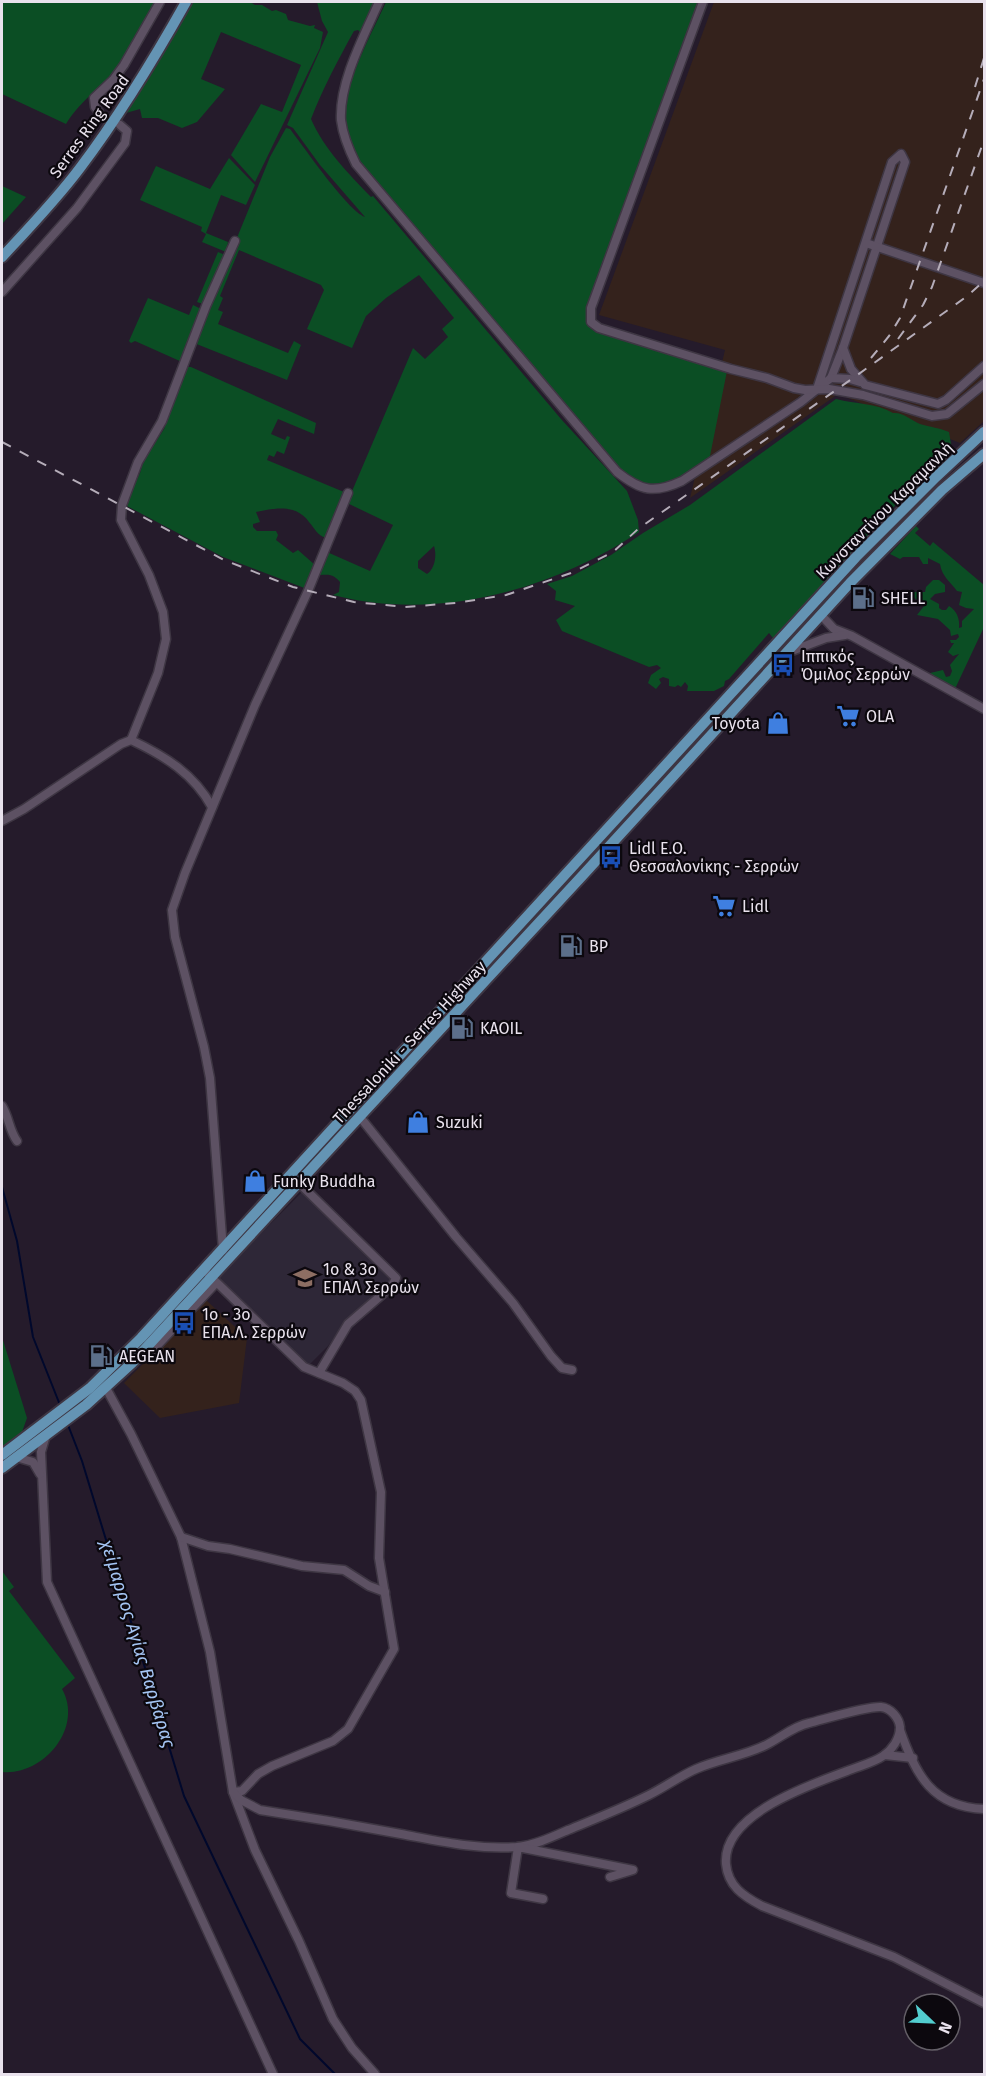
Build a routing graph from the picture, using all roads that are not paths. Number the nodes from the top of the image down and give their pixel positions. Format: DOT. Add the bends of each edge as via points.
graph roads {
  1 [pos="160,2"];
  2 [pos="186,2"];
  3 [pos="379,2"];
  4 [pos="703,2"];
  5 [pos="99,112"];
  6 [pos="120,125"];
  7 [pos="235,241"];
  8 [pos="866,243"];
  9 [pos="878,246"];
  10 [pos="2,257"];
  11 [pos="984,283"];
  12 [pos="2,292"];
  13 [pos="843,348"];
  14 [pos="984,366"];
  15 [pos="831,378"];
  16 [pos="984,384"];
  17 [pos="865,385"];
  18 [pos="817,389"];
  19 [pos="984,432"];
  20 [pos="984,454"];
  21 [pos="348,493"];
  22 [pos="807,610"];
  23 [pos="821,615"];
  24 [pos="849,634"];
  25 [pos="780,658"];
  26 [pos="984,709"];
  27 [pos="131,740"];
  28 [pos="212,807"];
  29 [pos="2,821"];
  30 [pos="2,1106"];
  31 [pos="360,1117"];
  32 [pos="17,1141"];
  33 [pos="299,1183"];
  34 [pos="223,1250"];
  35 [pos="210,1277"];
  36 [pos="147,1344"];
  37 [pos="572,1370"];
  38 [pos="320,1373"];
  39 [pos="106,1388"];
  40 [pos="87,1398"];
  41 [pos="47,1430"];
  42 [pos="2,1455"];
  43 [pos="16,1457"];
  44 [pos="2,1468"];
  45 [pos="42,1484"];
  46 [pos="181,1537"];
  47 [pos="385,1592"];
  48 [pos="900,1728"];
  49 [pos="885,1755"];
  50 [pos="913,1758"];
  51 [pos="233,1792"];
  52 [pos="984,1809"];
  53 [pos="518,1847"];
  54 [pos="610,1877"];
  55 [pos="543,1899"];
  56 [pos="984,2003"];
  57 [pos="273,2074"];
  58 [pos="375,2074"];
  1 -- 5 [label="street" via="124,65 94,98"];
  2 -- 10 [label="main road, Serres Ring Road" via="143,77 80,168"];
  3 -- 18 [label="street" via="343,95 345,139 356,164 617,472 636,486 667,488"];
  4 -- 18 [label="street" via="591,308 591,322 794,388"];
  6 -- 12 [label="street" via="127,131 125,143 77,208"];
  7 -- 27 [label="street" via="162,421 138,462 122,505 121,520 149,574 163,612 166,639 158,673"];
  8 -- 9 [label="street"];
  8 -- 9 [label="street" via="892,162 901,154 905,162"];
  8 -- 18 [label="street"];
  9 -- 11 [label="street"];
  9 -- 13 [label="street"];
  13 -- 15 [label="street"];
  13 -- 17 [label="street" via="851,369"];
  14 -- 17 [label="street" via="938,404"];
  15 -- 17 [label="street"];
  15 -- 18 [label="street"];
  16 -- 18 [label="street" via="953,410 937,417 863,395"];
  19 -- 22 [label="main road, Κωνσταντίνου Καραμανλή" via="902,510"];
  20 -- 23 [label="main road, Κωνσταντίνου Καραμανλή" via="906,525"];
  21 -- 28 [label="street"];
  22 -- 34 [label="main road, Thessaloniki - Serres Highway"];
  23 -- 24 [label="street" via="832,628"];
  23 -- 25 [label="main road, Thessaloniki - Serres Highway"];
  24 -- 25 [label="street" via="804,645"];
  24 -- 26 [label="street"];
  25 -- 31 [label="main road, Thessaloniki - Serres Highway"];
  27 -- 28 [label="street" via="178,766"];
  27 -- 29 [label="street"];
  28 -- 34 [label="street" via="174,899 172,921 209,1070"];
  30 -- 32 [label="street"];
  31 -- 33 [label="main road, Thessaloniki - Serres Highway"];
  31 -- 37 [label="street" via="513,1303 551,1356 565,1370"];
  33 -- 35 [label="main road, Thessaloniki - Serres Highway"];
  33 -- 38 [label="street" via="396,1278 346,1327"];
  34 -- 35 [label="main road, Thessaloniki - Serres Highway"];
  35 -- 36 [label="main road, Thessaloniki - Serres Highway"];
  35 -- 38 [label="street" via="304,1367"];
  36 -- 39 [label="main road, Thessaloniki - Serres Highway"];
  36 -- 40 [label="main road, Thessaloniki - Serres Highway" via="101,1379"];
  38 -- 47 [label="street" via="348,1386 363,1405 381,1492 379,1558"];
  39 -- 40 [label="main road, Thessaloniki - Serres Highway"];
  39 -- 46 [label="street"];
  40 -- 41 [label="main road, Thessaloniki - Serres Highway"];
  41 -- 42 [label="main road, Thessaloniki - Serres Highway"];
  41 -- 43 [label="main road, Thessaloniki - Serres Highway"];
  41 -- 45 [label="street" via="41,1447"];
  43 -- 44 [label="main road, Thessaloniki - Serres Highway"];
  43 -- 45 [label="street" via="35,1464"];
  45 -- 57 [label="street" via="47,1582"];
  46 -- 47 [label="street" via="302,1566 344,1570"];
  46 -- 51 [label="street" via="210,1652"];
  47 -- 51 [label="street" via="393,1650 348,1729 333,1741 272,1766 258,1774 243,1791"];
  48 -- 49 [label="street" via="895,1744"];
  48 -- 50 [label="street"];
  48 -- 53 [label="street" via="893,1713 880,1707 803,1724 764,1745 694,1770 648,1796 543,1841"];
  49 -- 50 [label="street"];
  49 -- 56 [label="street" via="811,1785 743,1824 728,1844 727,1872 743,1896 762,1906 894,1957"];
  50 -- 52 [label="street" via="940,1797 950,1803"];
  51 -- 53 [label="street" via="260,1810 467,1846"];
  51 -- 58 [label="street" via="255,1850 333,2019"];
  53 -- 54 [label="street" via="633,1870"];
  53 -- 55 [label="street" via="511,1893"];
}
